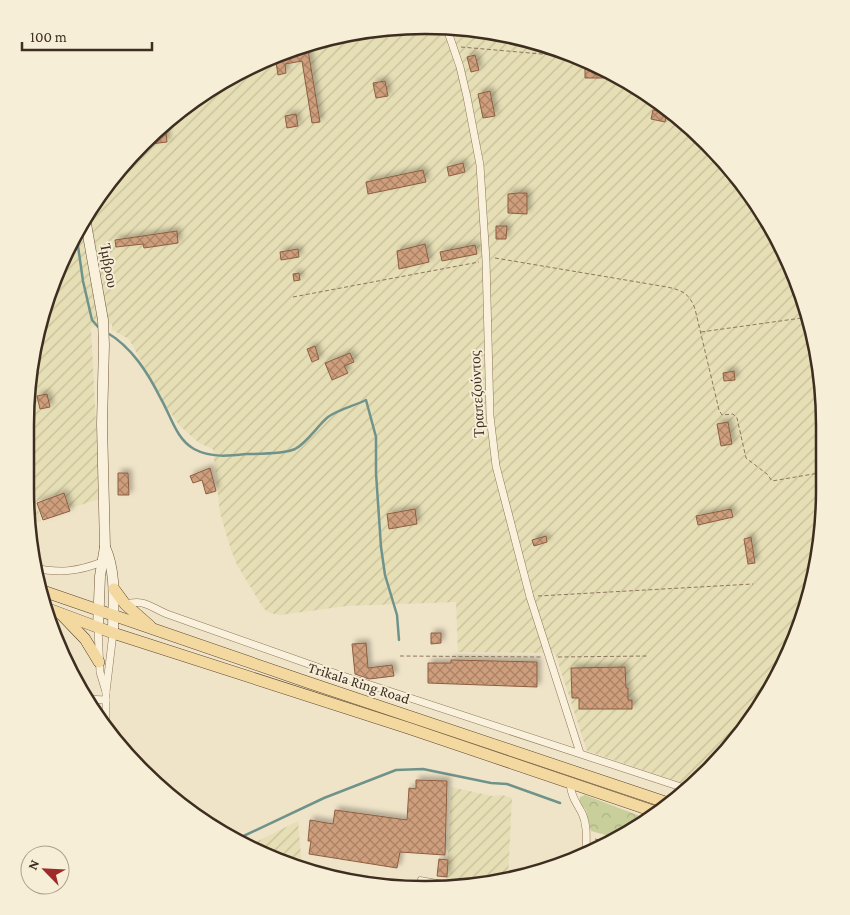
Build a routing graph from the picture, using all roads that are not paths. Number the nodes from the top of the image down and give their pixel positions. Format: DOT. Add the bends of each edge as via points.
graph roads {
  1 [pos="449,35"];
  2 [pos="87,228"];
  3 [pos="105,547"];
  4 [pos="102,562"];
  5 [pos="42,569"];
  6 [pos="114,589"];
  7 [pos="48,593"];
  8 [pos="125,604"];
  9 [pos="98,610"];
  10 [pos="53,611"];
  11 [pos="60,613"];
  12 [pos="113,616"];
  13 [pos="98,628"];
  14 [pos="156,630"];
  15 [pos="113,633"];
  16 [pos="99,662"];
  17 [pos="106,696"];
  18 [pos="94,698"];
  19 [pos="106,715"];
  20 [pos="580,753"];
  21 [pos="570,783"];
  22 [pos="680,787"];
  23 [pos="662,801"];
  24 [pos="649,810"];
  25 [pos="586,846"];
  26 [pos="420,879"];
  27 [pos="431,881"];
  1 -- 20 [label="street, Τραπεζούντος" via="467,97 482,194 489,395 499,481 548,658"];
  2 -- 3 [label="street, Ίμβρου" via="103,320"];
  3 -- 4 [label="street"];
  3 -- 6 [label="street" via="111,560"];
  4 -- 5 [label="street" via="73,571"];
  4 -- 9 [label="street"];
  6 -- 8 [label="main road"];
  6 -- 12 [label="street"];
  7 -- 9 [label="main road, Trikala Ring Road"];
  8 -- 14 [label="main road"];
  8 -- 20 [label="street" via="142,602 318,667"];
  9 -- 12 [label="main road, Trikala Ring Road"];
  9 -- 13 [label="street"];
  10 -- 11 [label="main road, Trikala Ring Road"];
  11 -- 13 [label="main road, Trikala Ring Road"];
  11 -- 16 [label="main road" via="88,642"];
  12 -- 14 [label="main road, Trikala Ring Road"];
  12 -- 15 [label="street"];
  13 -- 15 [label="main road, Trikala Ring Road"];
  13 -- 16 [label="street"];
  14 -- 23 [label="main road, Trikala Ring Road"];
  15 -- 17 [label="street"];
  15 -- 21 [label="main road, Trikala Ring Road"];
  16 -- 17 [label="street"];
  17 -- 18 [label="street"];
  17 -- 19 [label="street"];
  20 -- 22 [label="street"];
  21 -- 24 [label="main road, Trikala Ring Road"];
  21 -- 25 [label="street" via="570,793 586,824"];
  26 -- 27 [label="lane"];
}
